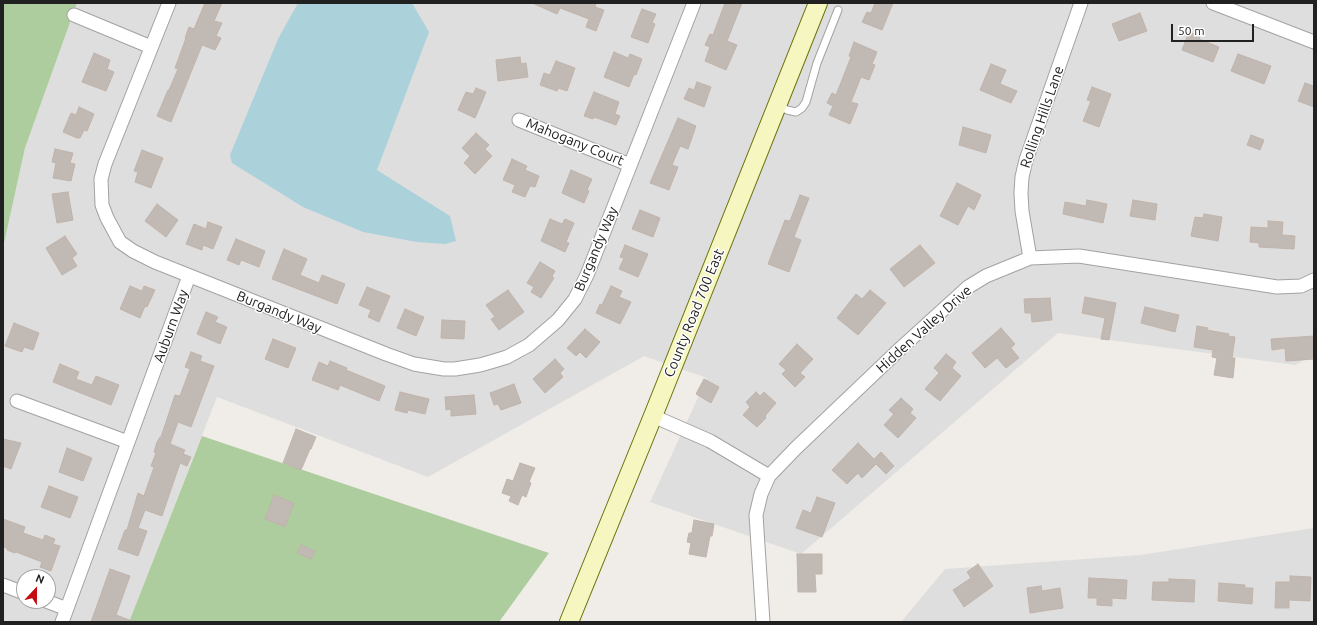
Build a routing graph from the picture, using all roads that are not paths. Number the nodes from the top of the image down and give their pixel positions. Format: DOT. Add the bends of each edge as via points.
graph roads {
  1 [pos="169,3"];
  2 [pos="694,3"];
  3 [pos="818,3"];
  4 [pos="1081,3"];
  5 [pos="1213,3"];
  6 [pos="838,10"];
  7 [pos="74,15"];
  8 [pos="1314,42"];
  9 [pos="151,47"];
  10 [pos="777,105"];
  11 [pos="519,120"];
  12 [pos="630,165"];
  13 [pos="1030,258"];
  14 [pos="189,276"];
  15 [pos="1314,280"];
  16 [pos="17,401"];
  17 [pos="653,416"];
  18 [pos="128,442"];
  19 [pos="769,476"];
  20 [pos="3,585"];
  21 [pos="16,590"];
  22 [pos="56,605"];
  23 [pos="67,609"];
  24 [pos="62,622"];
  25 [pos="570,622"];
  26 [pos="763,622"];
  1 -- 9 [label="street, Auburn Way"];
  2 -- 12 [label="street, Burgandy Way"];
  3 -- 10 [label="main road, County Road 700 East"];
  4 -- 13 [label="street, Rolling Hills Lane" via="1022,178 1022,211"];
  5 -- 8 [label="street"];
  6 -- 10 [label="lane" via="821,52 806,102 796,112"];
  7 -- 9 [label="street"];
  9 -- 14 [label="street, Auburn Way" via="101,179 102,205 120,242 140,255"];
  10 -- 17 [label="main road, County Road 700 East"];
  11 -- 12 [label="street, Mahogany Court"];
  12 -- 14 [label="street, Burgandy Way" via="575,299 558,320 529,346 480,366 444,369 404,361"];
  13 -- 15 [label="street, Hidden Valley Drive" via="1079,256 1277,287 1301,286"];
  13 -- 19 [label="street, Hidden Valley Drive" via="986,276 968,287"];
  14 -- 18 [label="street, Auburn Way"];
  16 -- 18 [label="street"];
  17 -- 19 [label="street" via="710,441"];
  17 -- 25 [label="main road, County Road 700 East"];
  18 -- 23 [label="street, Auburn Way"];
  19 -- 26 [label="street" via="756,515"];
  20 -- 21 [label="street"];
  22 -- 23 [label="street"];
  23 -- 24 [label="street, Auburn Way"];
}
